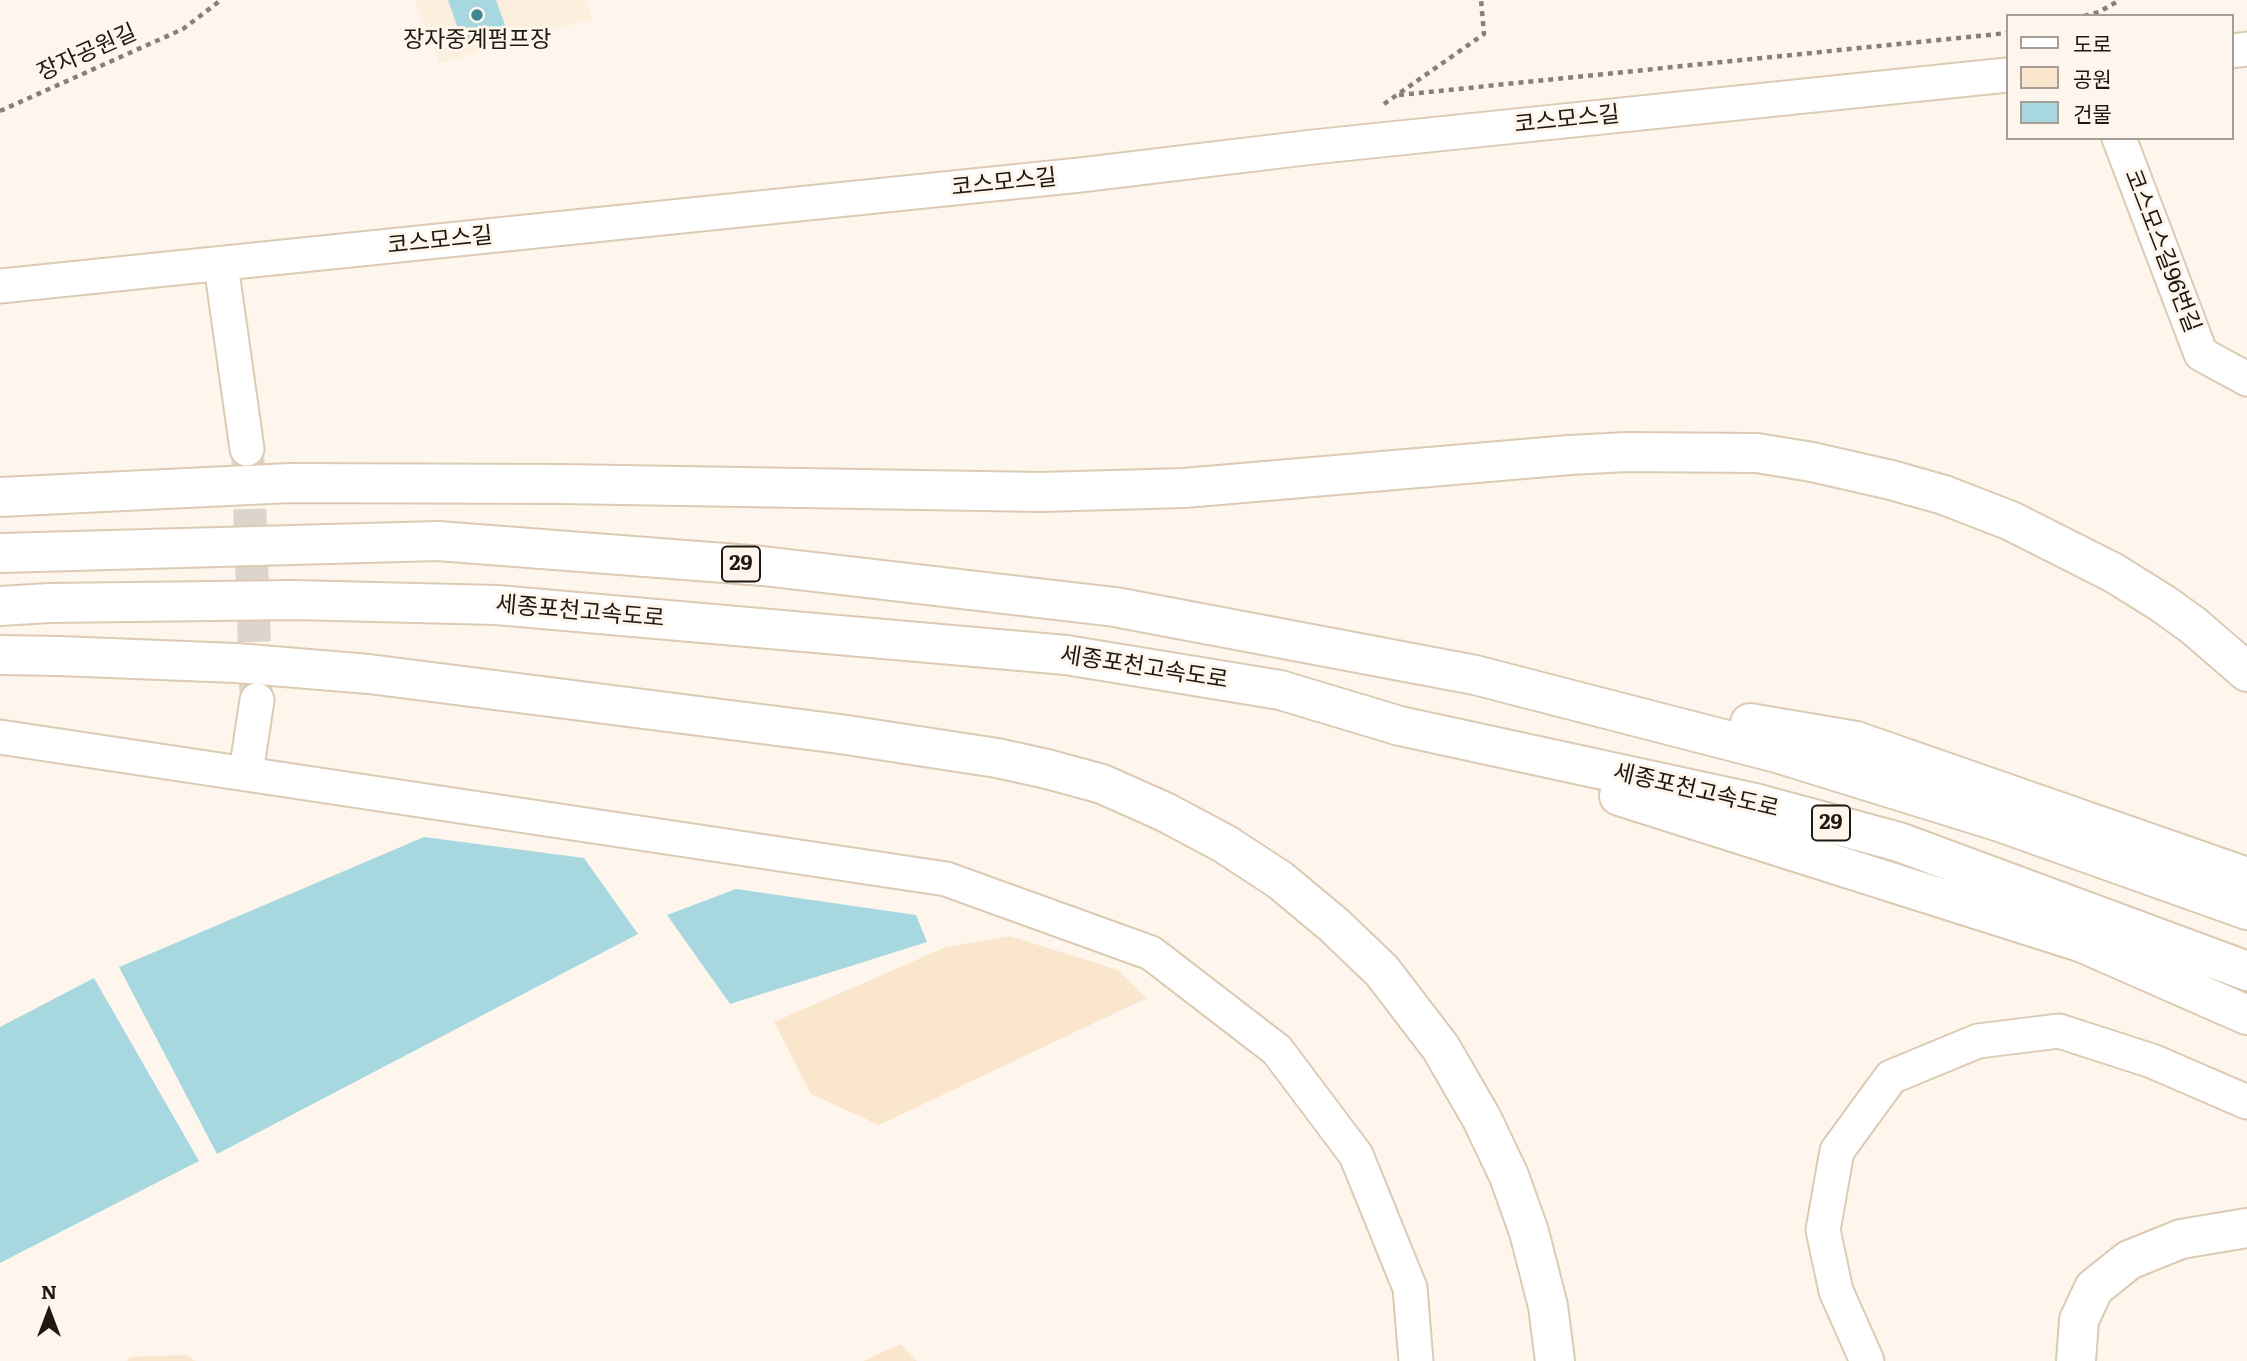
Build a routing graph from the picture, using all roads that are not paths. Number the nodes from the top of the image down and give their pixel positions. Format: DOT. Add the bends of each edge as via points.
graph roads {
  1 [pos="2006,75"];
  2 [pos="2120,140"];
  3 [pos="221,265"];
  4 [pos="0,286"];
  5 [pos="2247,379"];
  6 [pos="247,449"];
  7 [pos="0,497"];
  8 [pos="0,553"];
  9 [pos="0,606"];
  10 [pos="0,655"];
  11 [pos="2247,672"];
  12 [pos="1475,675"];
  13 [pos="257,700"];
  14 [pos="1400,726"];
  15 [pos="0,737"];
  16 [pos="246,773"];
  17 [pos="2247,877"];
  18 [pos="2247,910"];
  19 [pos="2247,971"];
  20 [pos="2247,1015"];
  21 [pos="2247,1102"];
  22 [pos="2247,1228"];
  23 [pos="1416,1361"];
  24 [pos="1555,1361"];
  25 [pos="1867,1361"];
  26 [pos="2076,1361"];
  1 -- 3 [label="street, 코스모스길"];
  2 -- 5 [label="street, 코스모스길96번길" via="2201,354"];
  3 -- 4 [label="street, 코스모스길"];
  3 -- 6 [label="street"];
  7 -- 11 [label="highway" via="290,483 1041,492 1185,488 1570,454 1757,453 1891,480 2011,521 2114,573 2194,626"];
  8 -- 12 [label="highway, 29" via="438,541 764,566 1115,607"];
  9 -- 14 [label="highway, 세종포천고속도로 / 29" via="294,600 470,604 737,625 1066,655 1280,690"];
  10 -- 24 [label="highway" via="369,674 840,734 1047,769 1102,784 1165,812 1280,880 1334,925 1381,971 1441,1048 1482,1119 1513,1187 1548,1306"];
  12 -- 17 [label="highway" via="1856,741"];
  12 -- 18 [label="highway, 29" via="1777,753 2000,822"];
  13 -- 16 [label="street"];
  14 -- 19 [label="highway, 세종포천고속도로 / 29" via="1755,803 1899,842"];
  14 -- 20 [label="highway" via="2083,943"];
  15 -- 16 [label="street"];
  16 -- 23 [label="street" via="946,879 1151,953 1277,1050 1356,1155 1410,1288"];
  21 -- 25 [label="street" via="2152,1061 2059,1031 1978,1041 1891,1077 1837,1151 1823,1230 1836,1291"];
  22 -- 26 [label="highway" via="2181,1239 2129,1260 2094,1288 2079,1320"];
}
